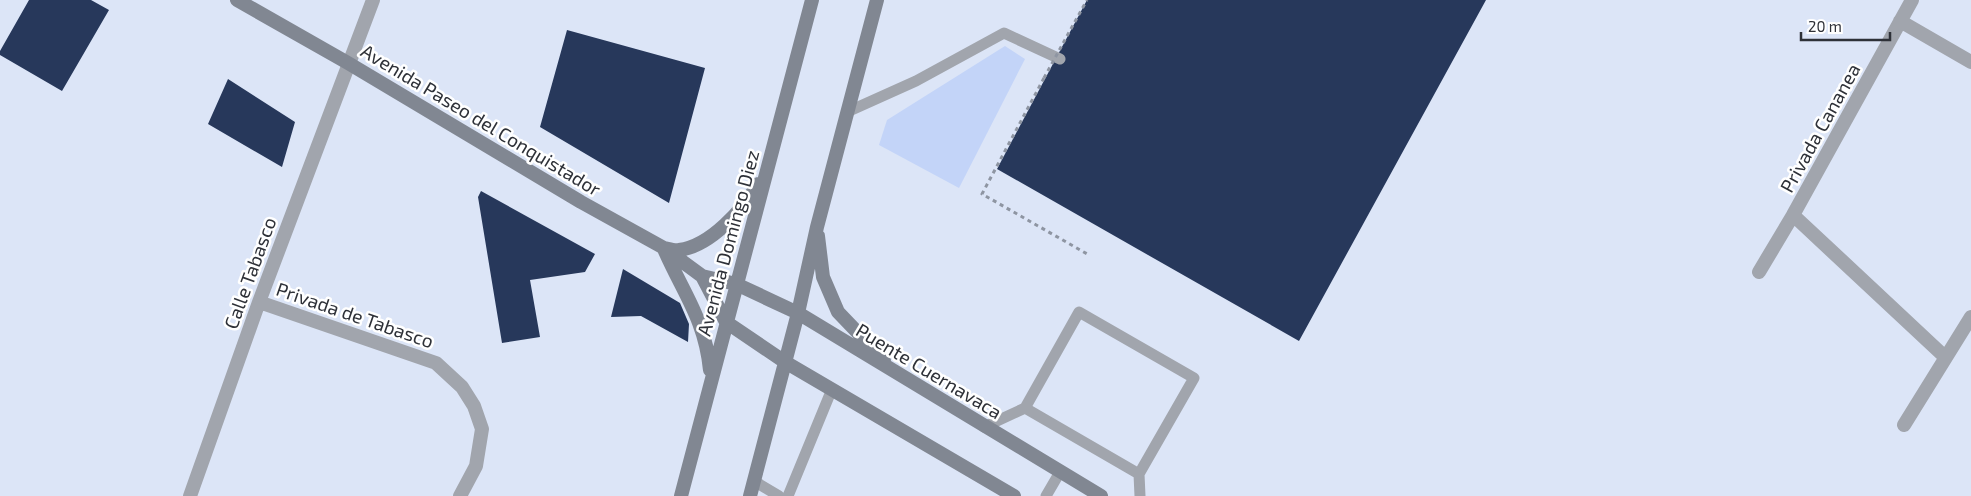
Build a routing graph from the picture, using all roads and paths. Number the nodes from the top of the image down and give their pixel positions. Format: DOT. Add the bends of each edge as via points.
graph roads {
  1 [pos="237,0"];
  2 [pos="374,0"];
  3 [pos="812,0"];
  4 [pos="877,0"];
  5 [pos="1087,0"];
  6 [pos="1912,0"];
  7 [pos="1900,21"];
  8 [pos="1060,59"];
  9 [pos="1971,62"];
  10 [pos="348,63"];
  11 [pos="848,112"];
  12 [pos="770,156"];
  13 [pos="1793,215"];
  14 [pos="817,227"];
  15 [pos="664,248"];
  16 [pos="1089,255"];
  17 [pos="1759,272"];
  18 [pos="702,276"];
  19 [pos="736,284"];
  20 [pos="259,302"];
  21 [pos="798,313"];
  22 [pos="1971,317"];
  23 [pos="726,322"];
  24 [pos="1945,357"];
  25 [pos="785,362"];
  26 [pos="711,378"];
  27 [pos="903,378"];
  28 [pos="832,389"];
  29 [pos="1024,408"];
  30 [pos="1904,425"];
  31 [pos="984,427"];
  32 [pos="1060,472"];
  33 [pos="1139,474"];
  34 [pos="754,481"];
  35 [pos="190,496"];
  36 [pos="460,496"];
  37 [pos="681,496"];
  38 [pos="750,496"];
  39 [pos="779,496"];
  40 [pos="788,496"];
  41 [pos="1014,496"];
  42 [pos="1046,496"];
  43 [pos="1101,496"];
  44 [pos="1140,496"];
  1 -- 10 [label="main road, Avenida Paseo del Conquistador"];
  2 -- 10 [label="street, Calle Tabasco"];
  3 -- 12 [label="main road, Avenida Domingo Diez"];
  4 -- 11 [label="main road"];
  5 -- 16 [label="path, bridge" via="982,194"];
  6 -- 7 [label="street, Privada Cananea"];
  7 -- 9 [label="street"];
  7 -- 13 [label="street, Privada Cananea"];
  8 -- 11 [label="lane" via="1004,33 916,81"];
  10 -- 15 [label="main road, Avenida Paseo del Conquistador"];
  10 -- 20 [label="street, Calle Tabasco"];
  11 -- 14 [label="main road"];
  12 -- 15 [label="main road" via="749,199 715,233 679,250"];
  12 -- 19 [label="main road, Avenida Domingo Diez"];
  13 -- 17 [label="street, Privada Cananea"];
  13 -- 24 [label="street"];
  14 -- 21 [label="main road"];
  14 -- 27 [label="main road" via="823,277 838,312"];
  15 -- 18 [label="main road, Avenida Paseo del Conquistador"];
  15 -- 26 [label="main road" via="696,311 709,355"];
  18 -- 19 [label="main road, Avenida Paseo del Conquistador"];
  18 -- 23 [label="main road, Avenida Paseo del Conquistador"];
  19 -- 21 [label="main road, Puente Cuernavaca"];
  19 -- 23 [label="main road, Avenida Domingo Diez"];
  20 -- 35 [label="street, Calle Tabasco"];
  20 -- 36 [label="street, Privada de Tabasco" via="436,363 462,387 474,406 482,429 476,466"];
  21 -- 25 [label="main road"];
  21 -- 27 [label="main road, Puente Cuernavaca"];
  22 -- 24 [label="street"];
  23 -- 25 [label="main road"];
  23 -- 26 [label="main road, Avenida Domingo Diez"];
  24 -- 30 [label="street"];
  25 -- 28 [label="main road"];
  25 -- 34 [label="main road"];
  26 -- 37 [label="main road, Avenida Domingo Diez"];
  27 -- 31 [label="main road, Puente Cuernavaca"];
  28 -- 40 [label="lane"];
  28 -- 41 [label="main road"];
  29 -- 31 [label="lane"];
  29 -- 33 [label="lane"];
  29 -- 33 [label="lane" via="1079,312 1145,349 1194,378"];
  31 -- 32 [label="main road, Puente Cuernavaca"];
  32 -- 42 [label="lane"];
  32 -- 43 [label="main road, Puente Cuernavaca"];
  33 -- 44 [label="lane"];
  34 -- 38 [label="main road"];
  34 -- 39 [label="lane"];
}
